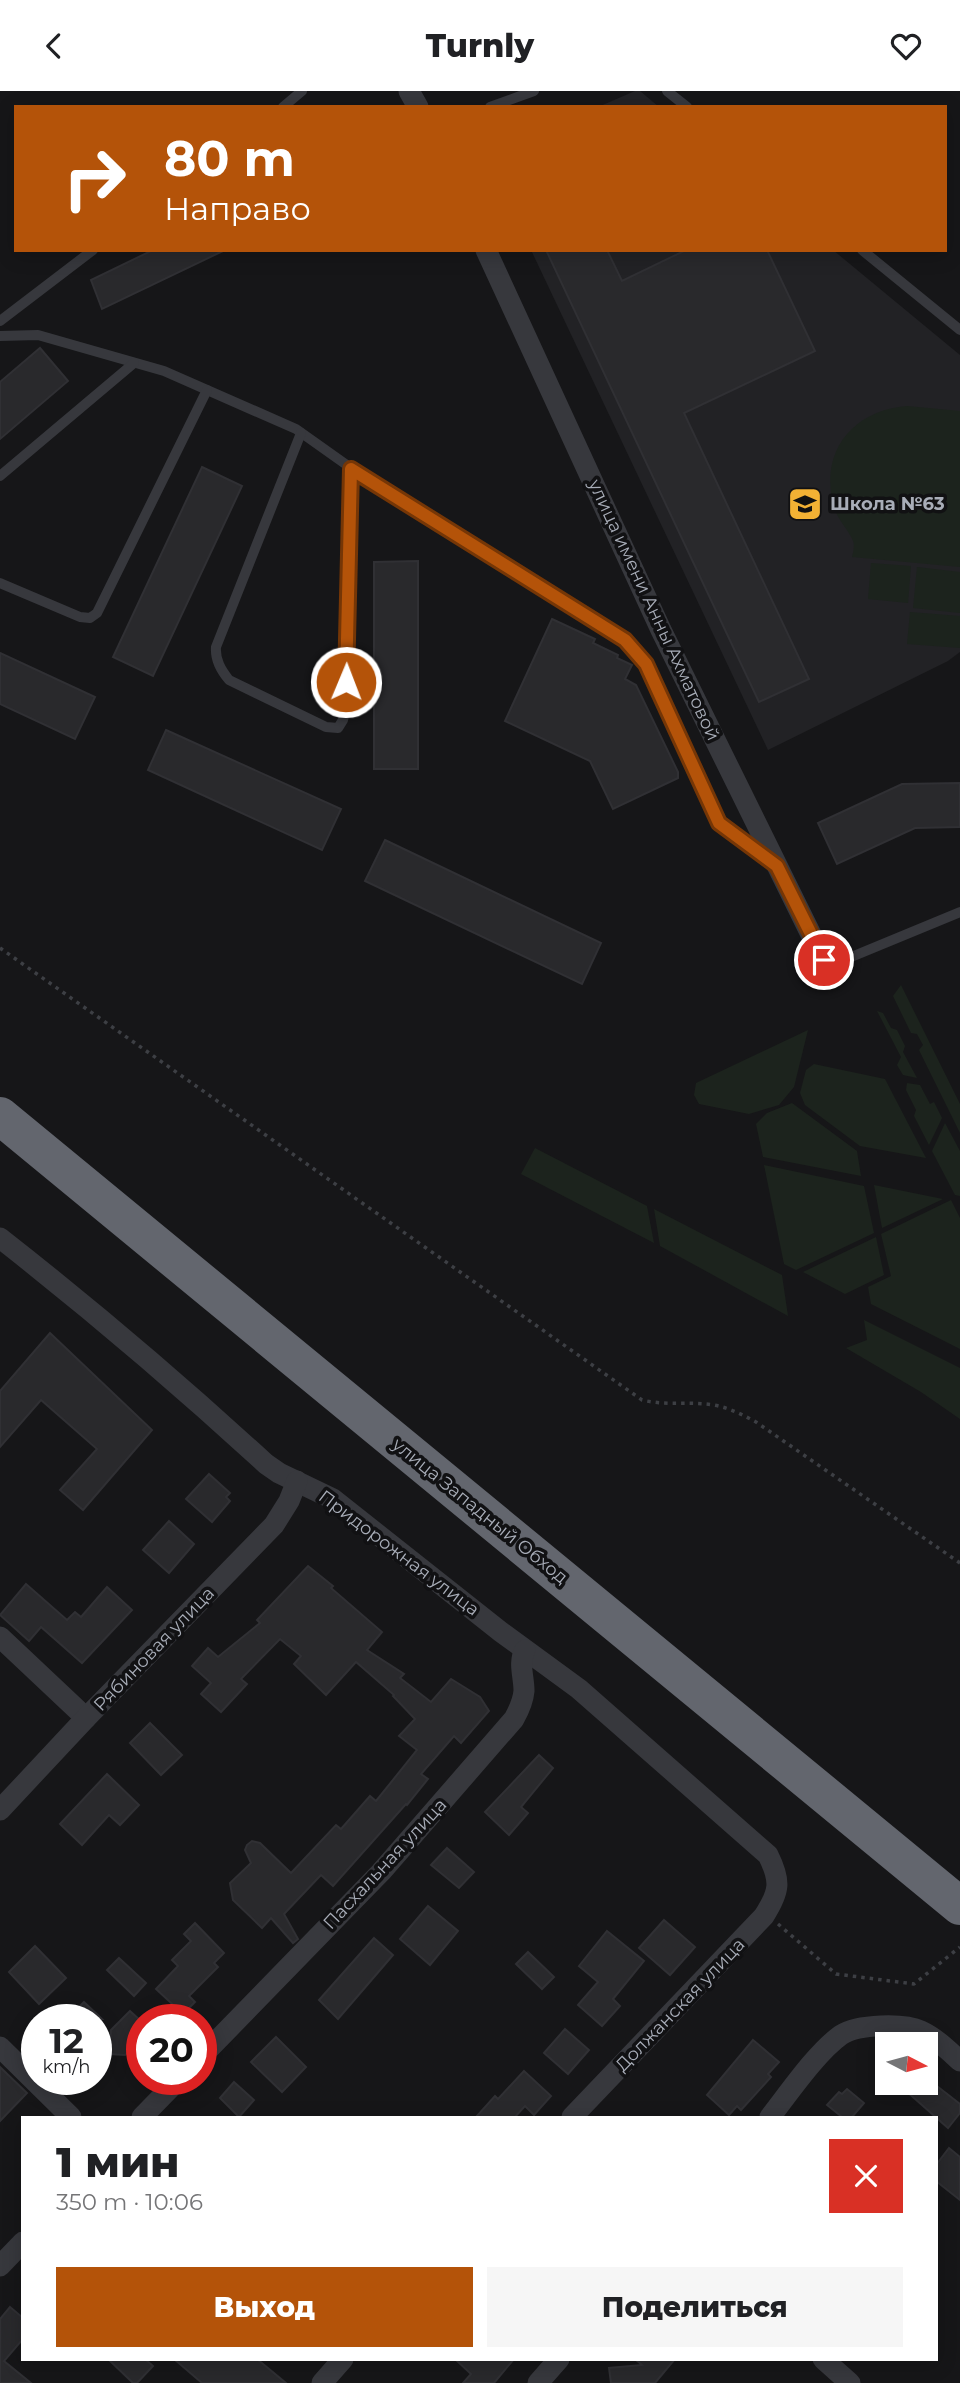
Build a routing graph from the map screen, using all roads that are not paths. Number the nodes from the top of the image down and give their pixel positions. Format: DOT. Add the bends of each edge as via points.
graph roads {
  1 [pos="302,91"];
  2 [pos="534,91"];
  3 [pos="667,91"];
  4 [pos="285,105"];
  5 [pos="496,105"];
  6 [pos="684,105"];
  7 [pos="90,252"];
  8 [pos="487,252"];
  9 [pos="864,252"];
  10 [pos="0,321"];
  11 [pos="960,330"];
  12 [pos="0,336"];
  13 [pos="134,363"];
  14 [pos="207,390"];
  15 [pos="301,433"];
  16 [pos="351,469"];
  17 [pos="0,475"];
  18 [pos="0,583"];
  19 [pos="777,866"];
  20 [pos="960,912"];
  21 [pos="827,967"];
  22 [pos="0,1116"];
  23 [pos="0,1138"];
  24 [pos="0,1238"];
  25 [pos="297,1481"];
  26 [pos="0,1637"];
  27 [pos="525,1650"];
  28 [pos="86,1718"];
  29 [pos="0,1810"];
  30 [pos="778,1885"];
  31 [pos="960,1910"];
  32 [pos="217,2041"];
  33 [pos="0,2047"];
  34 [pos="960,2061"];
  35 [pos="164,2095"];
  36 [pos="70,2116"];
  37 [pos="143,2116"];
  38 [pos="573,2116"];
  39 [pos="771,2116"];
  40 [pos="21,2244"];
  41 [pos="0,2266"];
  42 [pos="341,2361"];
  43 [pos="557,2361"];
  44 [pos="825,2361"];
  45 [pos="322,2383"];
  46 [pos="538,2383"];
  47 [pos="850,2383"];
  1 -- 4 [label="lane"];
  2 -- 5 [label="lane"];
  3 -- 6 [label="lane"];
  7 -- 10 [label="lane"];
  8 -- 19 [label="street, улица имени Анны Ахматовой" via="661,630"];
  9 -- 11 [label="lane"];
  12 -- 13 [label="lane" via="38,335"];
  13 -- 14 [label="lane"];
  13 -- 17 [label="lane"];
  14 -- 15 [label="lane"];
  14 -- 18 [label="lane" via="97,613 80,617"];
  15 -- 16 [label="lane"];
  15 -- 16 [label="lane" via="216,656 229,681 326,727 338,727 346,709"];
  16 -- 19 [label="lane" via="625,640 646,664 719,823"];
  19 -- 21 [label="street, улица имени Анны Ахматовой"];
  20 -- 21 [label="lane"];
  22 -- 31 [label="highway, улица Западный Обход"];
  23 -- 31 [label="highway, улица Западный Обход"];
  24 -- 25 [label="street, Придорожная улица" via="197,1400 266,1464"];
  25 -- 27 [label="street, Придорожная улица" via="333,1499"];
  25 -- 28 [label="street, Рябиновая улица" via="274,1525"];
  26 -- 28 [label="street"];
  27 -- 30 [label="street, Придорожная улица" via="579,1689 768,1855"];
  27 -- 32 [label="street, Пасхальная улица" via="522,1705 514,1719 381,1872"];
  28 -- 29 [label="street, Рябиновая улица"];
  30 -- 38 [label="street, Должанская улица" via="766,1913"];
  33 -- 36 [label="street"];
  34 -- 39 [label="street" via="920,2030 897,2026 853,2030 813,2064"];
  35 -- 37 [label="street"];
  40 -- 41 [label="street"];
  42 -- 45 [label="street"];
  43 -- 46 [label="street"];
  44 -- 47 [label="street"];
}
